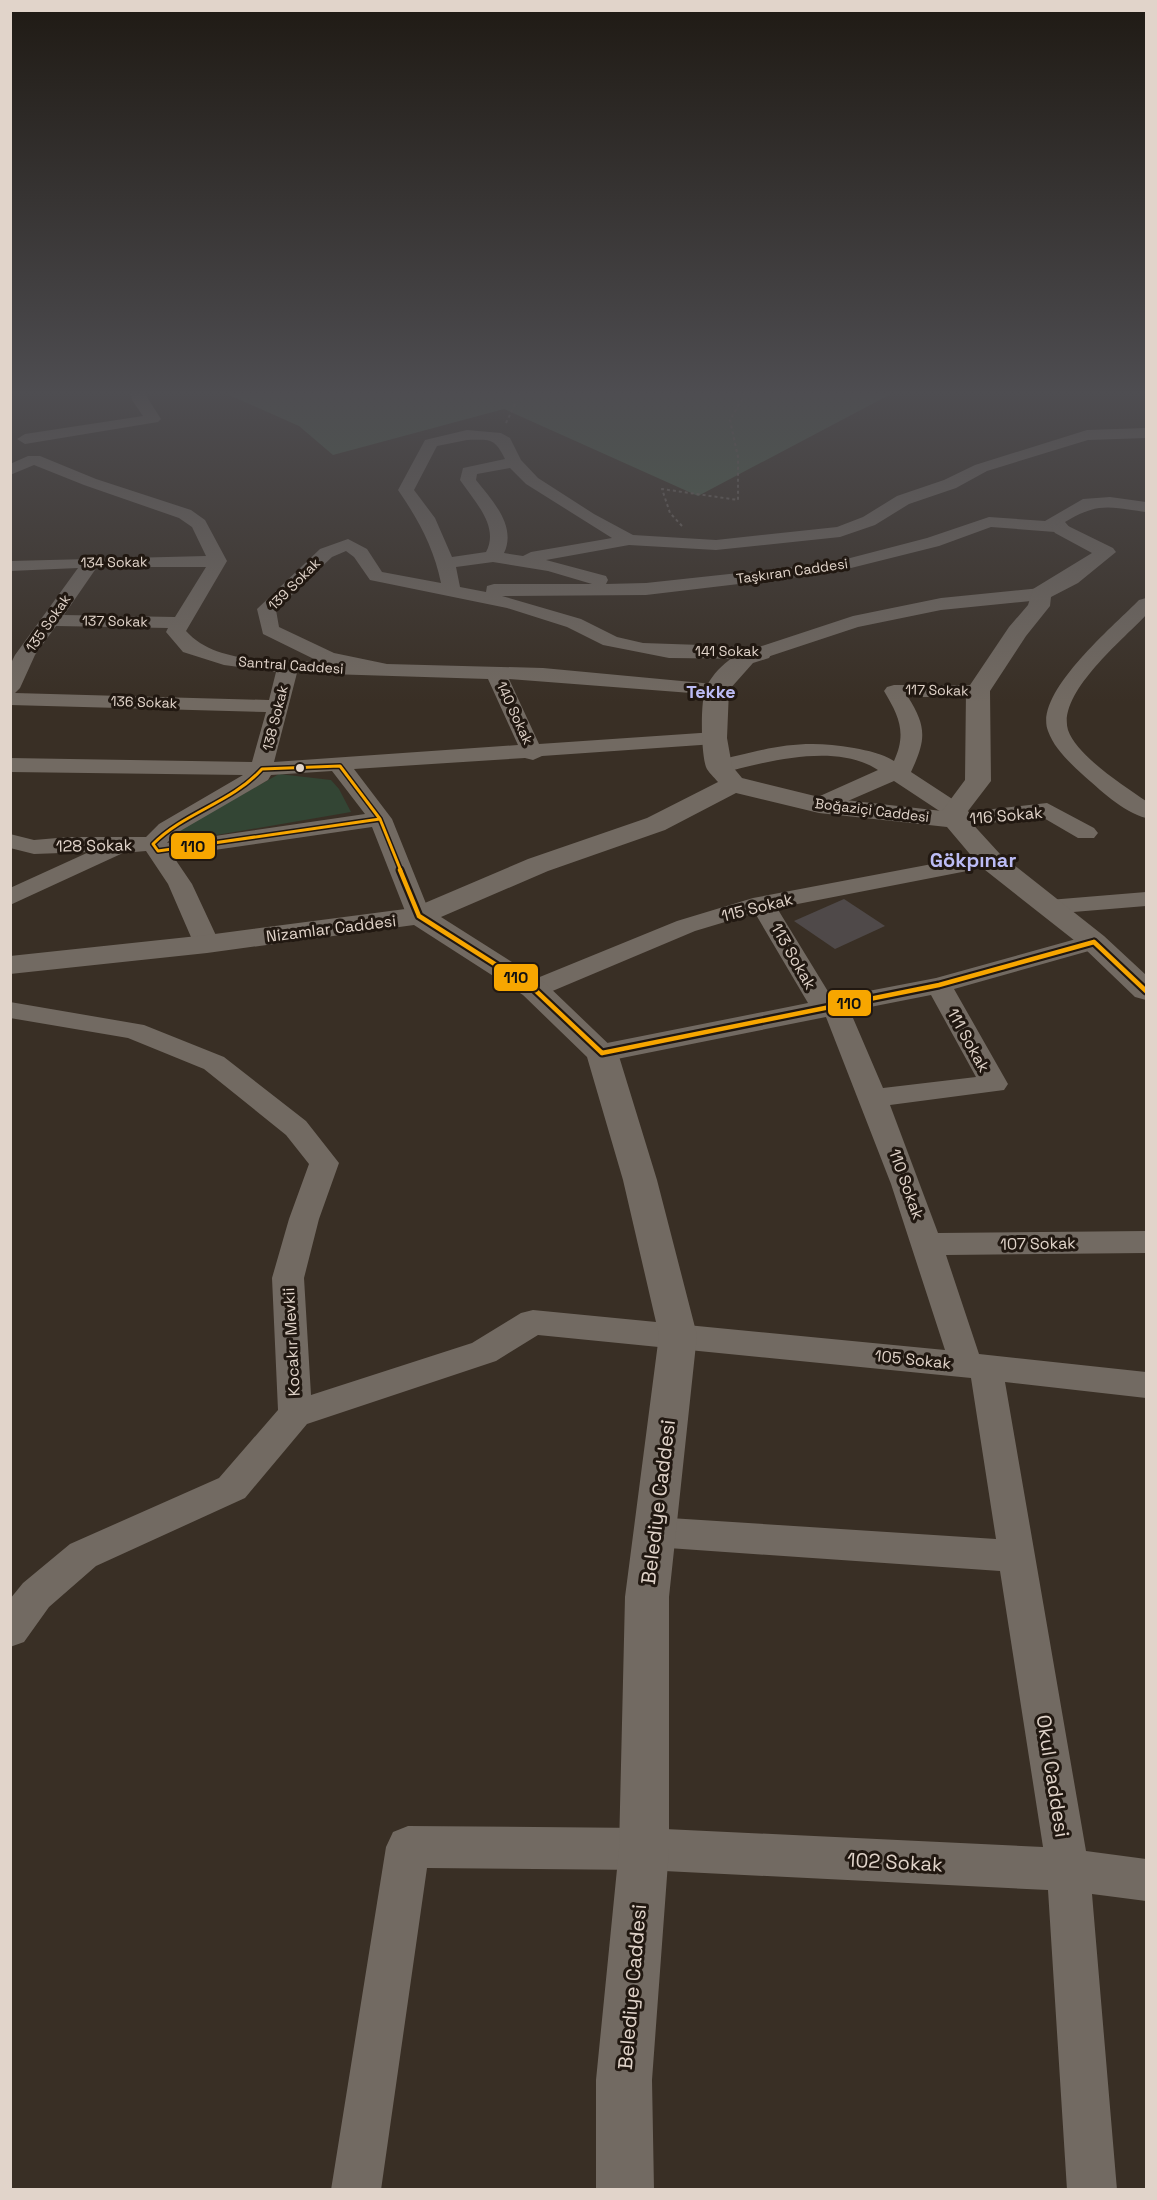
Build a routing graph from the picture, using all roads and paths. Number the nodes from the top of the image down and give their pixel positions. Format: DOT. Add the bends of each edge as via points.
graph roads {
  1 [pos="134,497"];
  2 [pos="410,497"];
  3 [pos="478,497"];
  4 [pos="556,497"];
  5 [pos="665,497"];
  6 [pos="715,497"];
  7 [pos="738,497"];
  8 [pos="913,497"];
  9 [pos="1146,507"];
  10 [pos="1062,529"];
  11 [pos="629,540"];
  12 [pos="699,544"];
  13 [pos="493,556"];
  14 [pos="516,560"];
  15 [pos="218,561"];
  16 [pos="92,562"];
  17 [pos="446,563"];
  18 [pos="10,566"];
  19 [pos="624,587"];
  20 [pos="452,591"];
  21 [pos="1041,594"];
  22 [pos="1146,604"];
  23 [pos="49,620"];
  24 [pos="181,623"];
  25 [pos="760,653"];
  26 [pos="288,667"];
  27 [pos="394,671"];
  28 [pos="496,674"];
  29 [pos="10,688"];
  30 [pos="717,688"];
  31 [pos="978,691"];
  32 [pos="10,699"];
  33 [pos="278,706"];
  34 [pos="715,738"];
  35 [pos="533,753"];
  36 [pos="10,765"];
  37 [pos="340,766"];
  38 [pos="262,769"];
  39 [pos="899,773"];
  40 [pos="726,776"];
  41 [pos="819,806"];
  42 [pos="1146,811"];
  43 [pos="955,815"];
  44 [pos="380,819"];
  45 [pos="1086,833"];
  46 [pos="10,841"];
  47 [pos="119,846"];
  48 [pos="34,847"];
  49 [pos="155,847"];
  50 [pos="990,860"];
  51 [pos="10,864"];
  52 [pos="10,898"];
  53 [pos="1146,899"];
  54 [pos="762,903"];
  55 [pos="1049,907"];
  56 [pos="419,916"];
  57 [pos="1094,942"];
  58 [pos="207,944"];
  59 [pos="10,965"];
  60 [pos="939,986"];
  61 [pos="534,989"];
  62 [pos="1146,991"];
  63 [pos="830,1008"];
  64 [pos="10,1010"];
  65 [pos="602,1053"];
  66 [pos="875,1098"];
  67 [pos="1146,1242"];
  68 [pos="929,1244"];
  69 [pos="678,1335"];
  70 [pos="976,1366"];
  71 [pos="1146,1385"];
  72 [pos="295,1414"];
  73 [pos="654,1532"];
  74 [pos="1017,1556"];
  75 [pos="10,1630"];
  76 [pos="644,1849"];
  77 [pos="1068,1870"];
  78 [pos="1146,1880"];
  79 [pos="356,2190"];
  80 [pos="626,2190"];
  81 [pos="1092,2190"];
  1 -- 15 [label="street" via="185,514 199,524"];
  2 -- 17 [label="street" via="426,518"];
  3 -- 13 [label="street" via="500,531 500,548"];
  4 -- 11 [label="street"];
  5 -- 12 [label="path" via="670,513"];
  6 -- 7 [label="path" via="738,500"];
  8 -- 12 [label="street" via="840,532"];
  9 -- 10 [label="street" via="1110,502 1083,504 1054,521"];
  10 -- 19 [label="street, Taşkıran Caddesi" via="989,522 933,542 831,568 646,589"];
  10 -- 21 [label="street" via="1106,552"];
  11 -- 12 [label="street"];
  11 -- 14 [label="street"];
  13 -- 14 [label="street"];
  13 -- 17 [label="street"];
  14 -- 19 [label="street"];
  15 -- 16 [label="street, 134 Sokak"];
  15 -- 24 [label="street"];
  16 -- 18 [label="street, 134 Sokak"];
  16 -- 23 [label="street, 135 Sokak"];
  17 -- 20 [label="street"];
  19 -- 20 [label="street"];
  20 -- 25 [label="street, 141 Sokak" via="511,603 574,623 610,641 643,649"];
  20 -- 27 [label="street, 139 Sokak" via="376,576 361,553 348,544 326,553 266,609 270,630 289,640 328,658"];
  21 -- 25 [label="street, 141 Sokak" via="942,604 853,622"];
  21 -- 31 [label="street" via="1039,606"];
  22 -- 42 [label="street" via="1080,672 1055,720 1062,739 1079,759"];
  23 -- 24 [label="street, 137 Sokak"];
  23 -- 29 [label="street, 135 Sokak" via="25,655"];
  24 -- 26 [label="street, Santral Caddesi" via="176,632 190,648 224,659"];
  25 -- 30 [label="street" via="745,658"];
  26 -- 27 [label="street, Santral Caddesi"];
  26 -- 33 [label="street, 138 Sokak"];
  27 -- 28 [label="street, Santral Caddesi"];
  28 -- 30 [label="street, Santral Caddesi"];
  28 -- 35 [label="street, 140 Sokak"];
  30 -- 34 [label="street"];
  31 -- 39 [label="street, 117 Sokak" via="894,691 910,717 915,739"];
  31 -- 43 [label="street" via="978,781"];
  32 -- 33 [label="street, 136 Sokak"];
  33 -- 38 [label="street, 138 Sokak"];
  34 -- 35 [label="street"];
  34 -- 40 [label="street"];
  35 -- 37 [label="street"];
  36 -- 38 [label="street"];
  37 -- 38 [label="street"];
  37 -- 44 [label="street"];
  38 -- 49 [label="street, 128 Sokak" via="260,775 240,788 167,830"];
  39 -- 40 [label="street" via="876,759 827,750 788,750"];
  39 -- 41 [label="street" via="882,776"];
  39 -- 43 [label="street"];
  40 -- 41 [label="street, Boğaziçi Caddesi"];
  40 -- 56 [label="street, Nizamlar Caddesi" via="657,824 538,866"];
  41 -- 43 [label="street, Boğaziçi Caddesi"];
  43 -- 45 [label="street, 116 Sokak" via="1047,810"];
  43 -- 50 [label="street"];
  44 -- 49 [label="street"];
  44 -- 56 [label="street"];
  46 -- 48 [label="street, 128 Sokak"];
  47 -- 48 [label="street, 128 Sokak"];
  47 -- 49 [label="street, 128 Sokak"];
  47 -- 52 [label="street"];
  48 -- 51 [label="street"];
  49 -- 58 [label="street" via="180,884"];
  50 -- 54 [label="street, 115 Sokak"];
  50 -- 55 [label="street"];
  53 -- 55 [label="street"];
  54 -- 61 [label="street, 115 Sokak" via="686,926"];
  54 -- 63 [label="street, 113 Sokak"];
  55 -- 57 [label="street"];
  56 -- 58 [label="street, Nizamlar Caddesi"];
  56 -- 61 [label="street"];
  57 -- 60 [label="street"];
  57 -- 62 [label="street"];
  58 -- 59 [label="street, Nizamlar Caddesi"];
  60 -- 63 [label="street"];
  60 -- 66 [label="street, 111 Sokak" via="994,1084"];
  61 -- 65 [label="street"];
  63 -- 65 [label="street"];
  63 -- 66 [label="street, 110 Sokak"];
  64 -- 72 [label="street, Kocakır Mevkii" via="134,1031 214,1063 296,1128 324,1163 288,1278"];
  65 -- 69 [label="street, Belediye Caddesi" via="640,1180"];
  66 -- 68 [label="street, 110 Sokak"];
  67 -- 68 [label="street, 107 Sokak"];
  68 -- 70 [label="street, 110 Sokak"];
  69 -- 70 [label="street, 105 Sokak"];
  69 -- 72 [label="street, 105 Sokak" via="533,1322 483,1352"];
  69 -- 73 [label="street, Belediye Caddesi"];
  70 -- 71 [label="street, 105 Sokak"];
  70 -- 74 [label="street, Okul Caddesi"];
  72 -- 75 [label="street, Kocakır Mevkii" via="232,1488 83,1555 36,1595"];
  73 -- 74 [label="street"];
  73 -- 76 [label="street, Belediye Caddesi" via="647,1597"];
  74 -- 77 [label="street, Okul Caddesi"];
  76 -- 77 [label="street, 102 Sokak"];
  76 -- 79 [label="street, 102 Sokak" via="408,1847"];
  76 -- 80 [label="street, Belediye Caddesi" via="624,2080"];
  77 -- 78 [label="street, 102 Sokak"];
  77 -- 81 [label="street, Okul Caddesi"];
}
